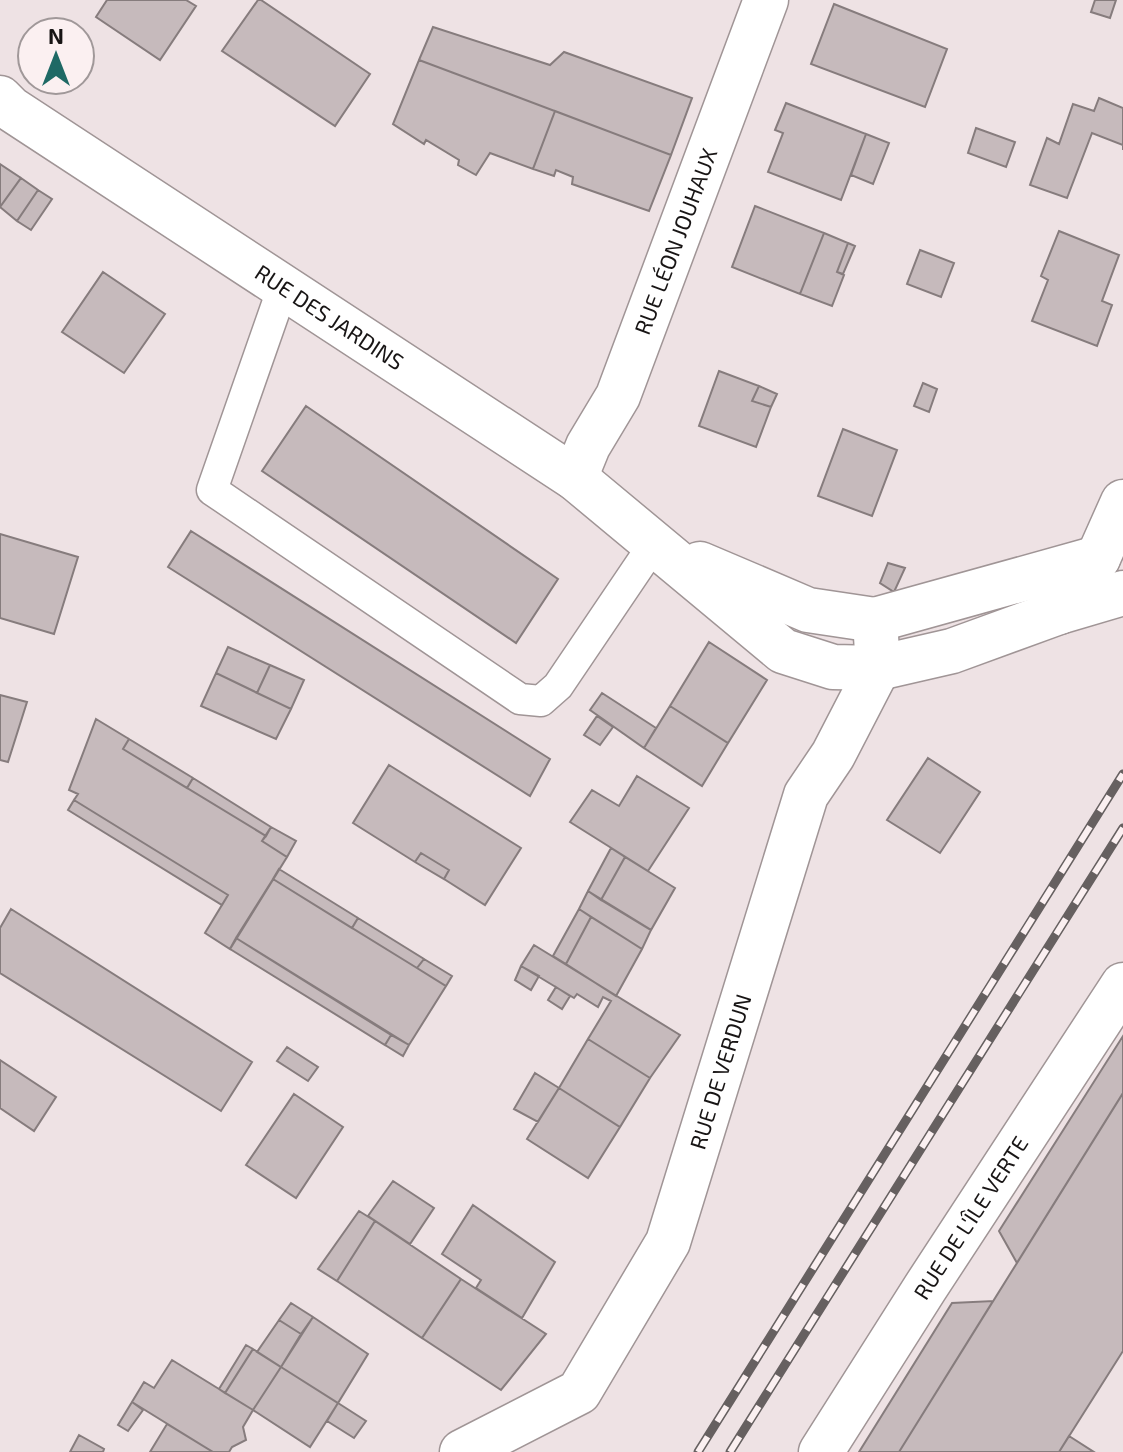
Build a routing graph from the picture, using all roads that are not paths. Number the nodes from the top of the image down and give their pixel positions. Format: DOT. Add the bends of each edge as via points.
graph roads {
  1 [pos="766,0"];
  2 [pos="0,98"];
  3 [pos="283,287"];
  4 [pos="575,478"];
  5 [pos="1123,502"];
  6 [pos="654,544"];
  7 [pos="1110,563"];
  8 [pos="1123,593"];
  9 [pos="1059,612"];
  10 [pos="875,620"];
  11 [pos="878,668"];
  12 [pos="1123,985"];
  13 [pos="462,1452"];
  14 [pos="821,1452"];
  1 -- 4 [label="street, RUE LÉON JOUHAUX" via="618,396"];
  2 -- 3 [label="street, RUE DES JARDINS"];
  3 -- 4 [label="street, RUE DES JARDINS"];
  3 -- 6 [label="lane" via="212,490 520,699 541,701 558,686"];
  4 -- 6 [label="street, RUE DES JARDINS"];
  5 -- 7 [label="street"];
  6 -- 10 [label="street, RUE DES JARDINS" via="808,610"];
  6 -- 11 [label="street, RUE DES JARDINS" via="783,651 833,667"];
  7 -- 9 [label="street"];
  7 -- 10 [label="street"];
  8 -- 9 [label="street, RUE DES JARDINS"];
  9 -- 11 [label="street, RUE DES JARDINS" via="952,651"];
  10 -- 11 [label="street"];
  11 -- 13 [label="street, RUE DE VERDUN" via="806,795 668,1242 579,1392"];
  12 -- 14 [label="street, RUE DE L'ÎLE VERTE"];
}
